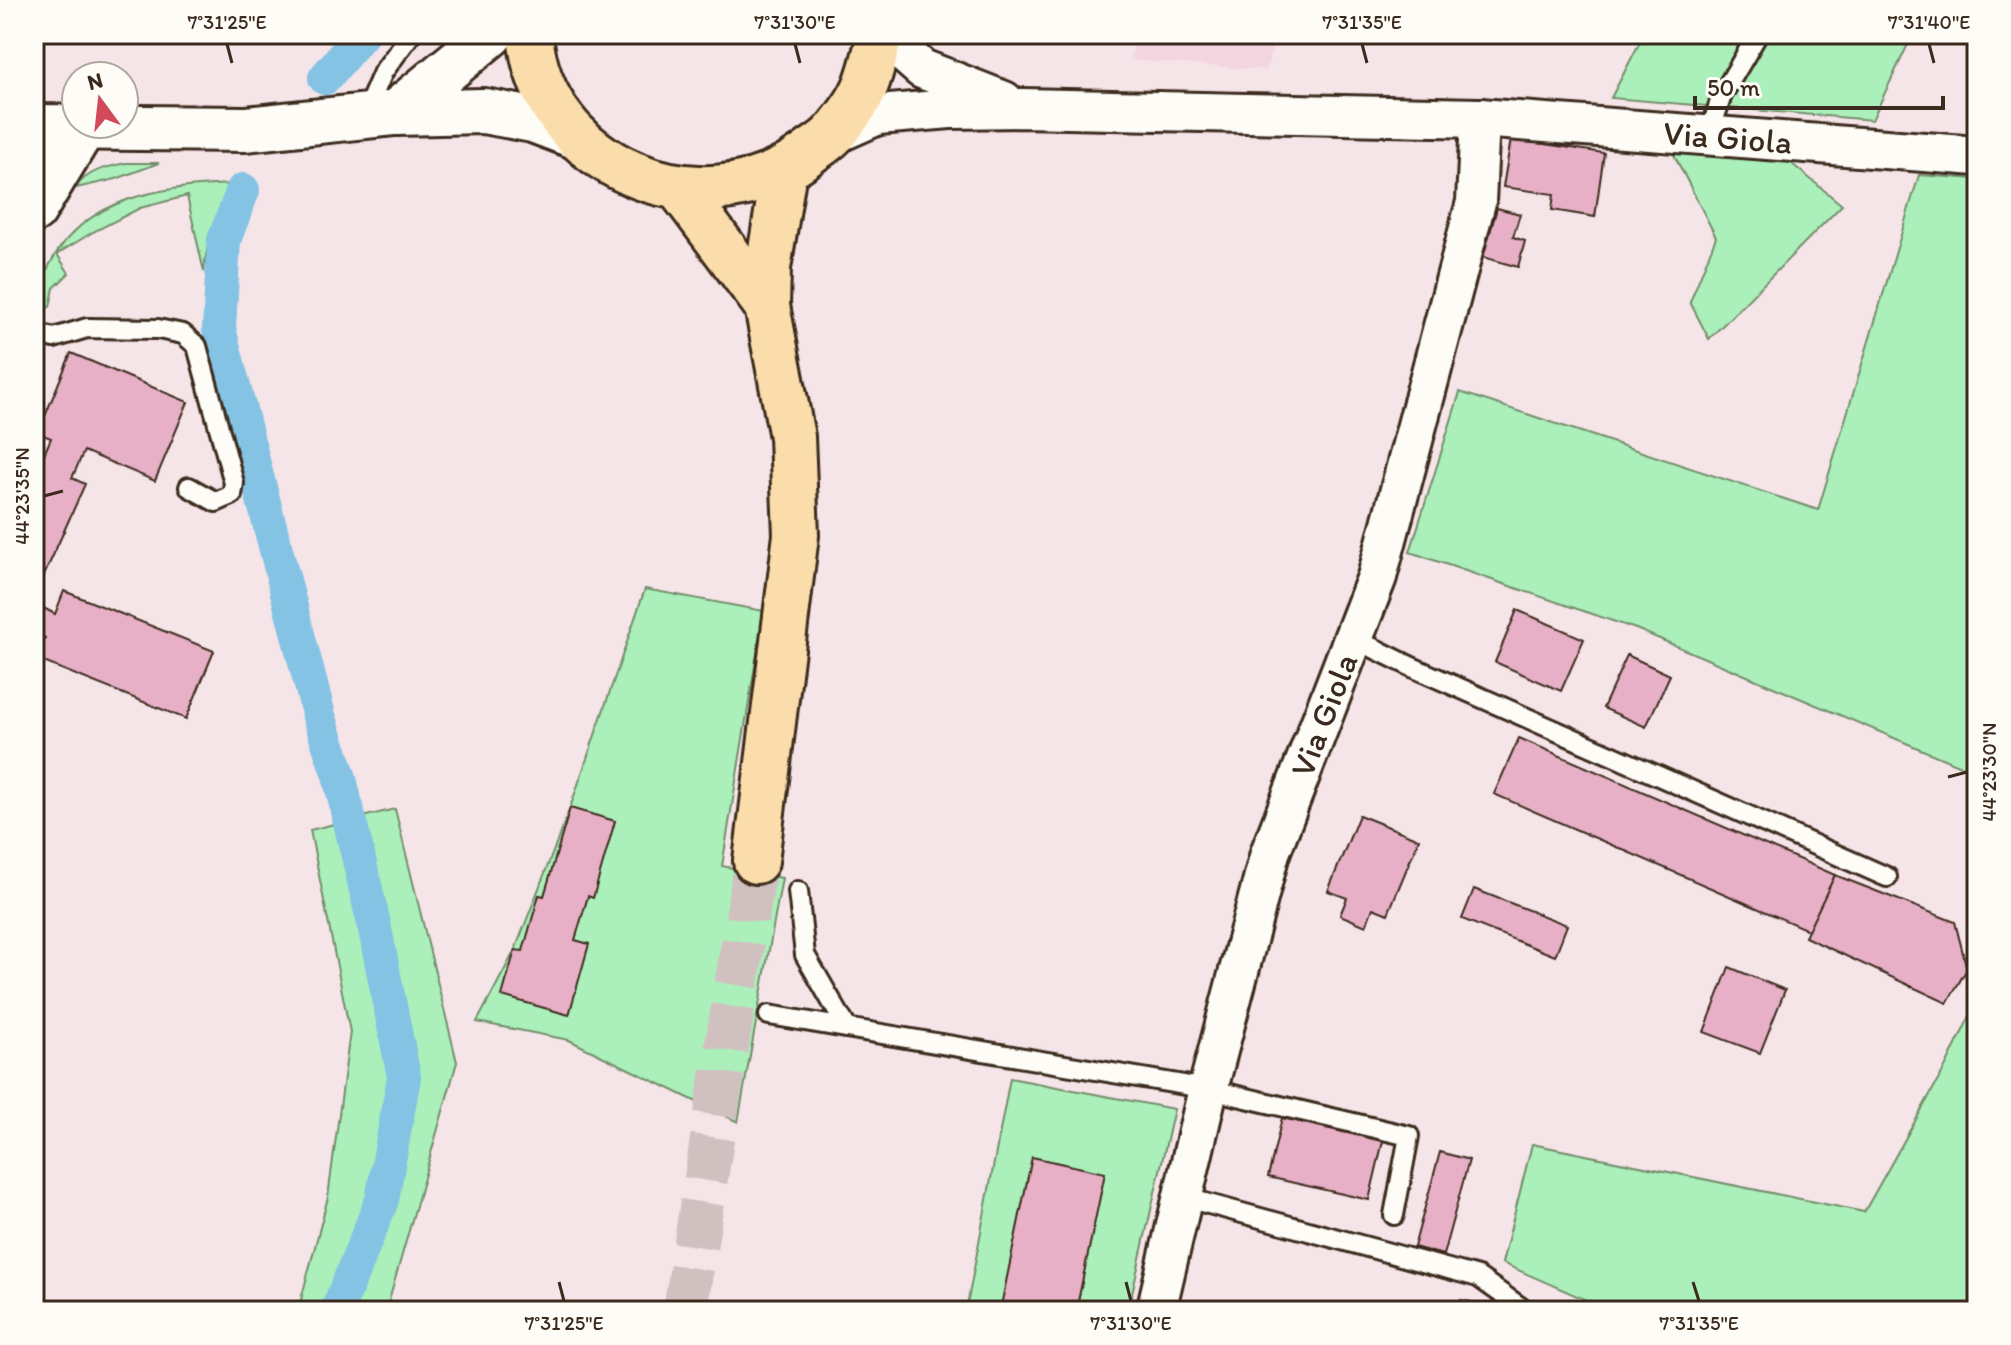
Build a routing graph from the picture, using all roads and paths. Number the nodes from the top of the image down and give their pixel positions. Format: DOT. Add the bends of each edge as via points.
graph roads {
  1 [pos="411,34"];
  2 [pos="491,34"];
  3 [pos="530,34"];
  4 [pos="881,34"];
  5 [pos="1758,34"];
  6 [pos="1022,108"];
  7 [pos="380,115"];
  8 [pos="1480,118"];
  9 [pos="34,127"];
  10 [pos="60,127"];
  11 [pos="140,128"];
  12 [pos="833,135"];
  13 [pos="1709,135"];
  14 [pos="578,137"];
  15 [pos="76,140"];
  16 [pos="1977,156"];
  17 [pos="784,171"];
  18 [pos="679,188"];
  19 [pos="34,210"];
  20 [pos="767,306"];
  21 [pos="34,333"];
  22 [pos="189,487"];
  23 [pos="1353,638"];
  24 [pos="756,861"];
  25 [pos="1887,877"];
  26 [pos="798,891"];
  27 [pos="769,1015"];
  28 [pos="847,1028"];
  29 [pos="1208,1089"];
  30 [pos="1183,1197"];
  31 [pos="1394,1215"];
  32 [pos="1156,1311"];
  33 [pos="1526,1311"];
  1 -- 7 [label="lane" via="383,72"];
  2 -- 7 [label="street"];
  3 -- 14 [label="main road" via="549,97"];
  4 -- 6 [label="street" via="922,69"];
  4 -- 12 [label="main road" via="865,88"];
  5 -- 13 [label="lane" via="1722,95"];
  6 -- 8 [label="street, Via Giola"];
  6 -- 12 [label="street, Via Giola" via="878,115"];
  7 -- 11 [label="street" via="246,129"];
  7 -- 14 [label="street" via="484,111 533,120"];
  8 -- 13 [label="street, Via Giola"];
  8 -- 23 [label="street, Via Giola" via="1476,202 1377,577"];
  9 -- 10 [label="street"];
  12 -- 17 [label="main road"];
  13 -- 16 [label="street, Via Giola"];
  14 -- 18 [label="main road" via="607,161 642,179"];
  15 -- 19 [label="street"];
  17 -- 18 [label="main road" via="733,188"];
  17 -- 20 [label="main road"];
  18 -- 20 [label="main road"];
  20 -- 24 [label="main road" via="792,437 796,535"];
  21 -- 22 [label="lane" via="54,338 87,328 158,329 183,334 197,346 234,483 232,495 216,502"];
  23 -- 25 [label="lane"];
  23 -- 29 [label="street, Via Giola" via="1270,853"];
  26 -- 28 [label="lane" via="805,955"];
  27 -- 28 [label="lane"];
  28 -- 29 [label="lane"];
  29 -- 30 [label="street, Via Giola"];
  29 -- 31 [label="lane" via="1409,1136"];
  30 -- 32 [label="street, Via Giola"];
  30 -- 33 [label="lane" via="1478,1277"];
}
